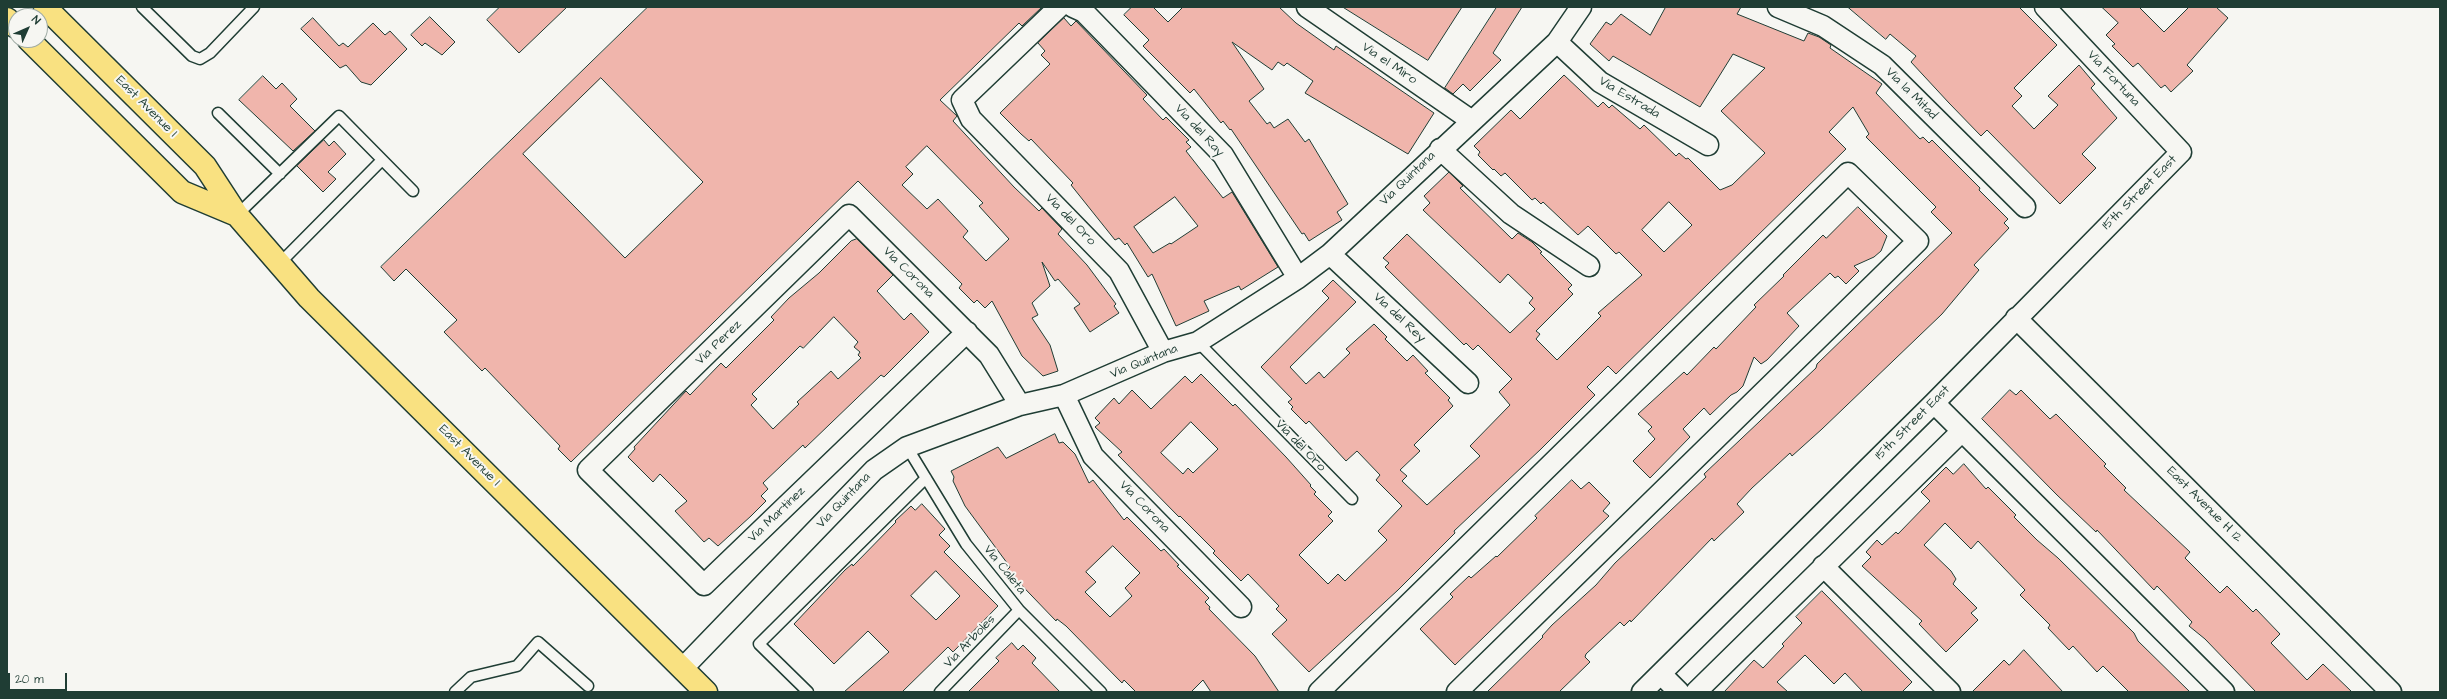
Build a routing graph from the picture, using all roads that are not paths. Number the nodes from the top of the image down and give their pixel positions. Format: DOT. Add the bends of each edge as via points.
graph roads {
  1 [pos="45,7"];
  2 [pos="142,7"];
  3 [pos="254,7"];
  4 [pos="1059,7"];
  5 [pos="1073,7"];
  6 [pos="1307,7"];
  7 [pos="1581,7"];
  8 [pos="1778,7"];
  9 [pos="2045,7"];
  10 [pos="1556,42"];
  11 [pos="37,48"];
  12 [pos="218,112"];
  13 [pos="1472,120"];
  14 [pos="1708,145"];
  15 [pos="1440,148"];
  16 [pos="2181,152"];
  17 [pos="382,160"];
  18 [pos="280,174"];
  19 [pos="413,191"];
  20 [pos="2025,207"];
  21 [pos="849,215"];
  22 [pos="237,216"];
  23 [pos="1330,254"];
  24 [pos="280,264"];
  25 [pos="1589,266"];
  26 [pos="1298,278"];
  27 [pos="2016,318"];
  28 [pos="967,332"];
  29 [pos="1198,342"];
  30 [pos="1163,352"];
  31 [pos="1468,383"];
  32 [pos="1064,396"];
  33 [pos="1934,403"];
  34 [pos="1020,405"];
  35 [pos="1961,432"];
  36 [pos="907,447"];
  37 [pos="588,470"];
  38 [pos="926,478"];
  39 [pos="1352,499"];
  40 [pos="1824,566"];
  41 [pos="1241,607"];
  42 [pos="1019,610"];
  43 [pos="682,668"];
  44 [pos="1661,674"];
  45 [pos="588,686"];
  46 [pos="455,692"];
  47 [pos="706,692"];
  48 [pos="808,692"];
  49 [pos="940,692"];
  50 [pos="1101,692"];
  51 [pos="1319,692"];
  52 [pos="1457,692"];
  53 [pos="1642,692"];
  54 [pos="1679,692"];
  55 [pos="1696,692"];
  56 [pos="1950,692"];
  57 [pos="2224,692"];
  58 [pos="2391,692"];
  1 -- 22 [label="main road, East Avenue I" via="205,166"];
  2 -- 3 [label="lane" via="192,56 200,59 210,53"];
  4 -- 30 [label="street, Via del Oro" via="962,100 971,119 1119,271"];
  5 -- 26 [label="street, Via del Ray" via="1084,12 1222,155"];
  6 -- 13 [label="street, Via el Miro"];
  7 -- 10 [label="street, Via Quintana"];
  8 -- 20 [label="street, Via la Mitad" via="1823,26 1882,65"];
  9 -- 16 [label="street, Via Fortuna"];
  10 -- 13 [label="street, Via Quintana"];
  10 -- 14 [label="street, Via Estrada" via="1600,82"];
  11 -- 22 [label="main road, East Avenue I" via="182,192"];
  12 -- 18 [label="lane"];
  13 -- 15 [label="street, Via Quintana"];
  15 -- 23 [label="street, Via Quintana"];
  15 -- 25 [label="street" via="1511,214"];
  16 -- 27 [label="street, 15th Street East"];
  17 -- 18 [label="lane" via="339,116"];
  17 -- 19 [label="lane"];
  17 -- 24 [label="lane"];
  18 -- 22 [label="lane"];
  21 -- 28 [label="street, Via Corona"];
  21 -- 37 [label="street, Via Perez"];
  22 -- 24 [label="main road, East Avenue I"];
  23 -- 26 [label="street, Via Quintana"];
  23 -- 31 [label="street, Via del Rey"];
  24 -- 43 [label="main road, East Avenue I" via="309,298"];
  26 -- 29 [label="street, Via Quintana"];
  27 -- 33 [label="street, 15th Street East"];
  27 -- 58 [label="street, East Avenue H 12"];
  28 -- 34 [label="street, Via Corona" via="989,355"];
  28 -- 37 [label="street, Via Martinez" via="704,585"];
  29 -- 30 [label="street, Via Quintana"];
  29 -- 39 [label="lane, Via del Oro"];
  30 -- 32 [label="street, Via Quintana"];
  32 -- 34 [label="street, Via Quintana"];
  32 -- 41 [label="street, Via Corona" via="1093,456"];
  33 -- 35 [label="street"];
  33 -- 44 [label="street, 15th Street East"];
  34 -- 36 [label="street, Via Quintana"];
  35 -- 40 [label="street"];
  35 -- 57 [label="street"];
  36 -- 38 [label="lane, Via Caleta"];
  36 -- 43 [label="street, Via Quintana" via="874,470"];
  38 -- 42 [label="lane, Via Caleta" via="966,544"];
  38 -- 48 [label="lane" via="759,644"];
  40 -- 55 [label="street"];
  40 -- 56 [label="street"];
  42 -- 49 [label="lane, Via Arboles"];
  42 -- 50 [label="lane, Via Caleta"];
  43 -- 47 [label="main road, East Avenue I"];
  44 -- 53 [label="street, 15th Street East"];
  44 -- 54 [label="street"];
  45 -- 46 [label="lane" via="538,642 517,666 471,676"];
  51 -- 52 [label="street" via="1848,173 1918,241"];
}
